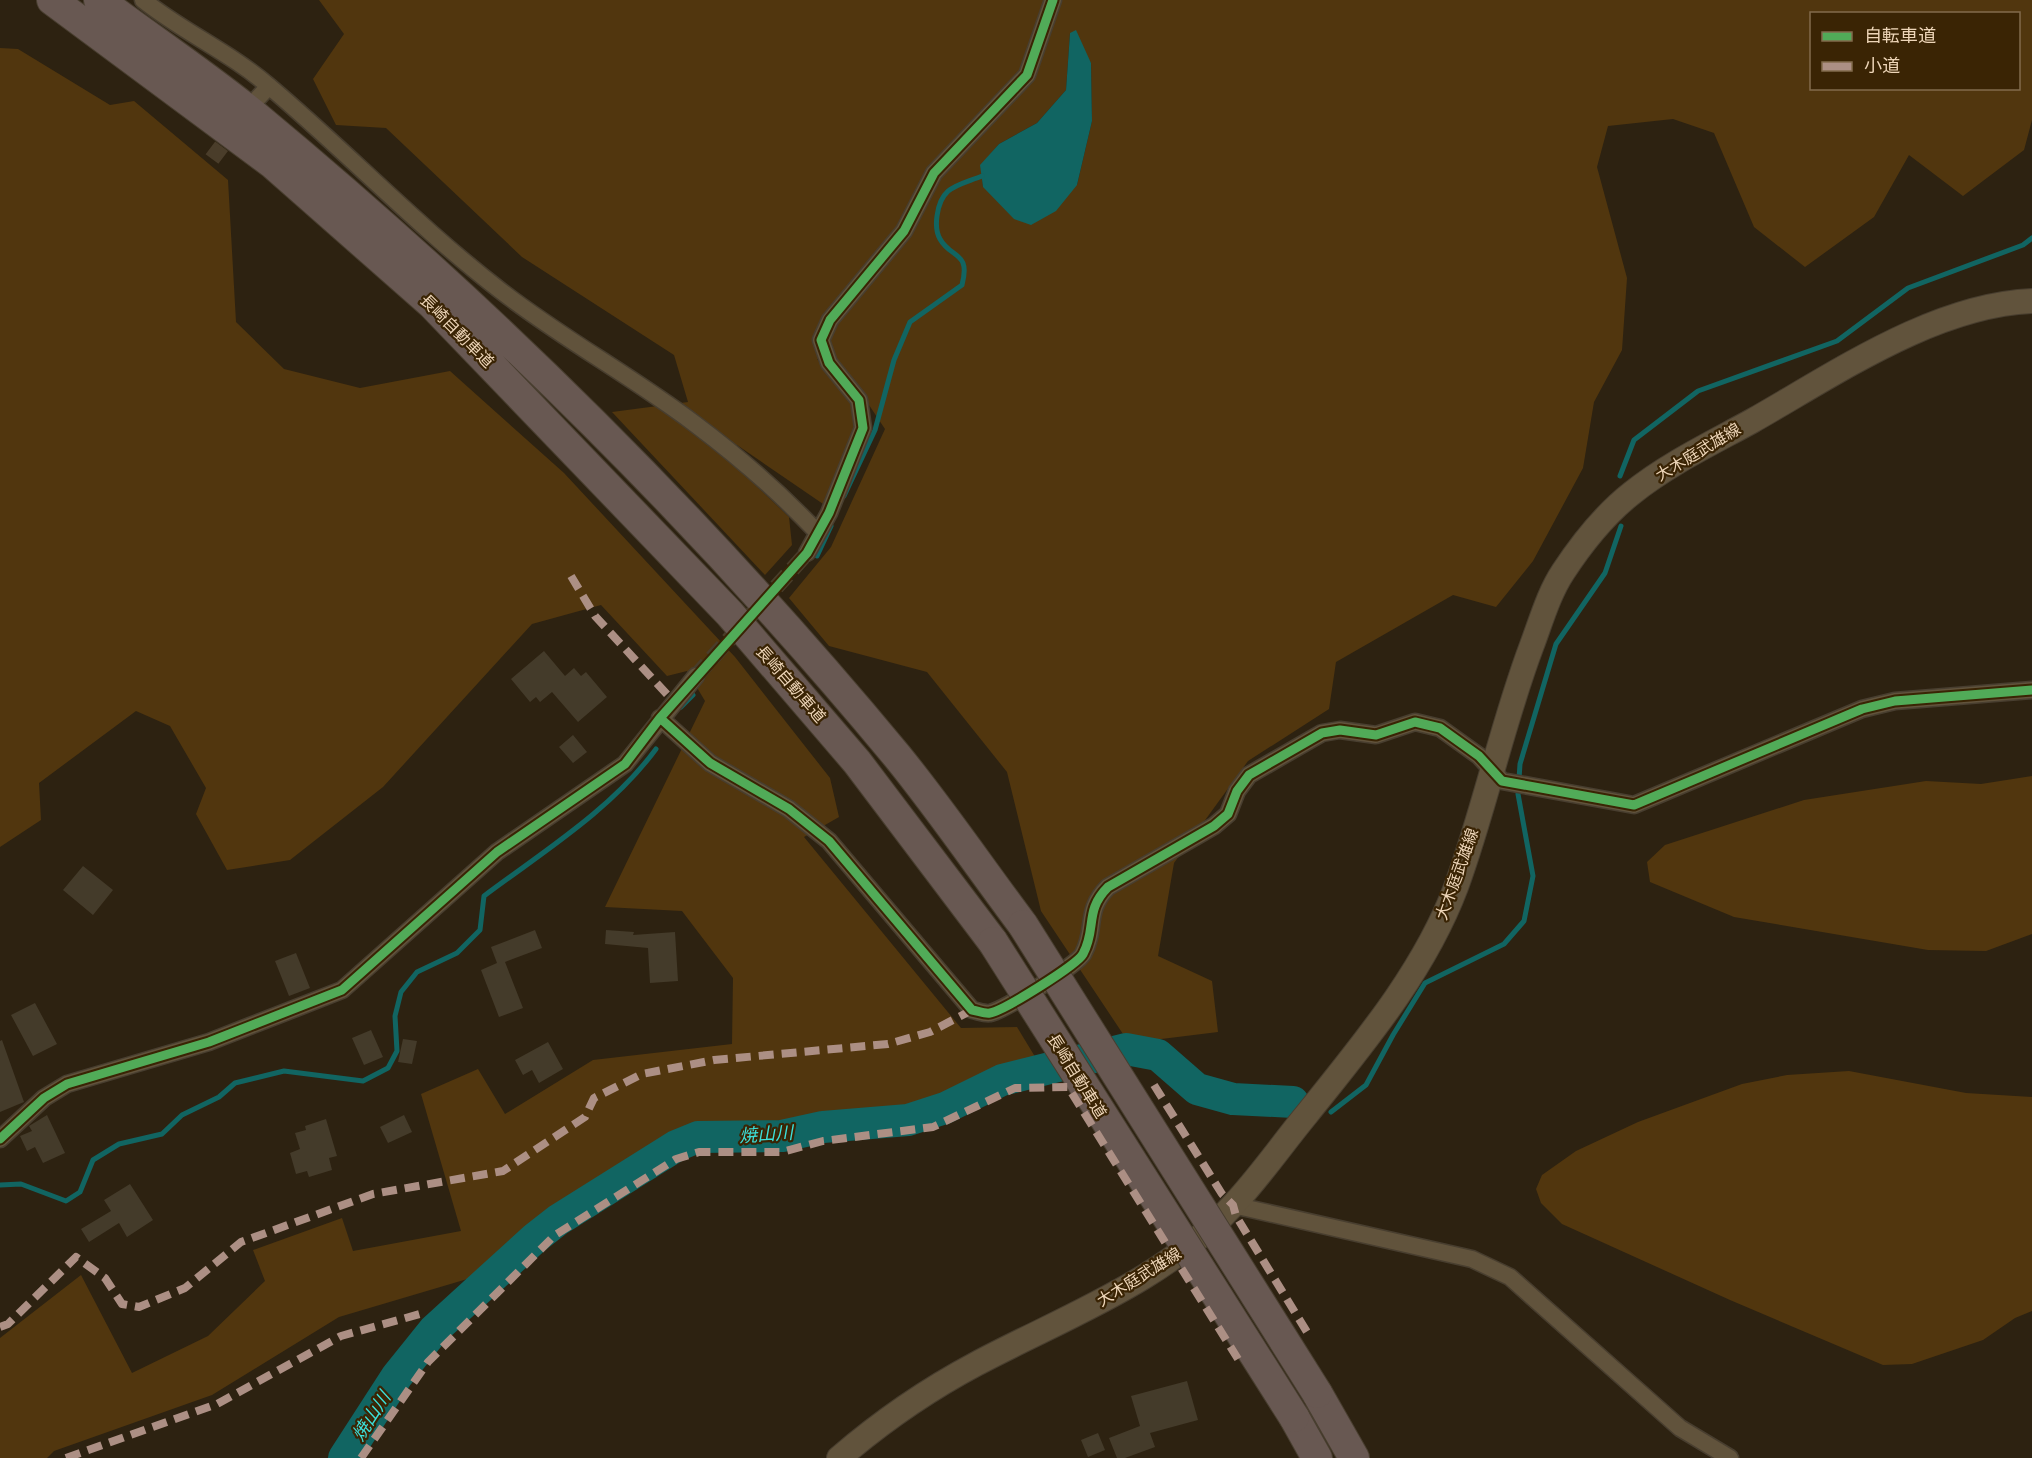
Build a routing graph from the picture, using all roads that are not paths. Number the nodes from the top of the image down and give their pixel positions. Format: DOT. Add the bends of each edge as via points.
graph roads {
  1 [pos="52,0"];
  2 [pos="99,0"];
  3 [pos="143,0"];
  4 [pos="1053,0"];
  5 [pos="2032,301"];
  6 [pos="818,532"];
  7 [pos="807,553"];
  8 [pos="696,676"];
  9 [pos="2032,690"];
  10 [pos="660,718"];
  11 [pos="1502,778"];
  12 [pos="0,1139"];
  13 [pos="1233,1205"];
  14 [pos="839,1458"];
  15 [pos="1317,1458"];
  16 [pos="1354,1458"];
  17 [pos="1730,1458"];
  1 -- 15 [label="highway, 長崎自動車道, bridge" via="273,164 432,304 730,614 857,762 993,942"];
  2 -- 16 [label="highway, 長崎自動車道, bridge" via="256,116 442,280 611,441 762,600 891,749 1023,925"];
  3 -- 6 [label="street" via="174,24 229,56 264,92 501,291 695,424 783,496"];
  4 -- 6 [label="street" via="1028,75 934,174 904,231 830,320 821,340 829,363 860,400 863,429"];
  5 -- 11 [label="main road, 大木庭武雄線" via="1966,313 1865,356 1632,493 1594,528 1559,576 1520,676"];
  6 -- 7 [label="street"];
  8 -- 10 [label="street"];
  9 -- 11 [label="street" via="1895,701 1862,709 1634,805"];
  10 -- 11 [label="street" via="710,762 789,809 829,841 972,1010 989,1014 1008,1007 1081,958 1089,942 1096,899 1108,887 1214,826 1228,814 1249,775 1322,733 1340,730 1376,735 1415,722 1440,728"];
  10 -- 12 [label="street" via="626,764 497,852 342,990 209,1042 67,1084 44,1098"];
  11 -- 13 [label="main road, 大木庭武雄線" via="1455,890 1407,983 1359,1050"];
  13 -- 14 [label="main road, 大木庭武雄線" via="1157,1269 1121,1292 937,1386"];
  13 -- 17 [label="street" via="1472,1259 1510,1277 1680,1428"];
}
